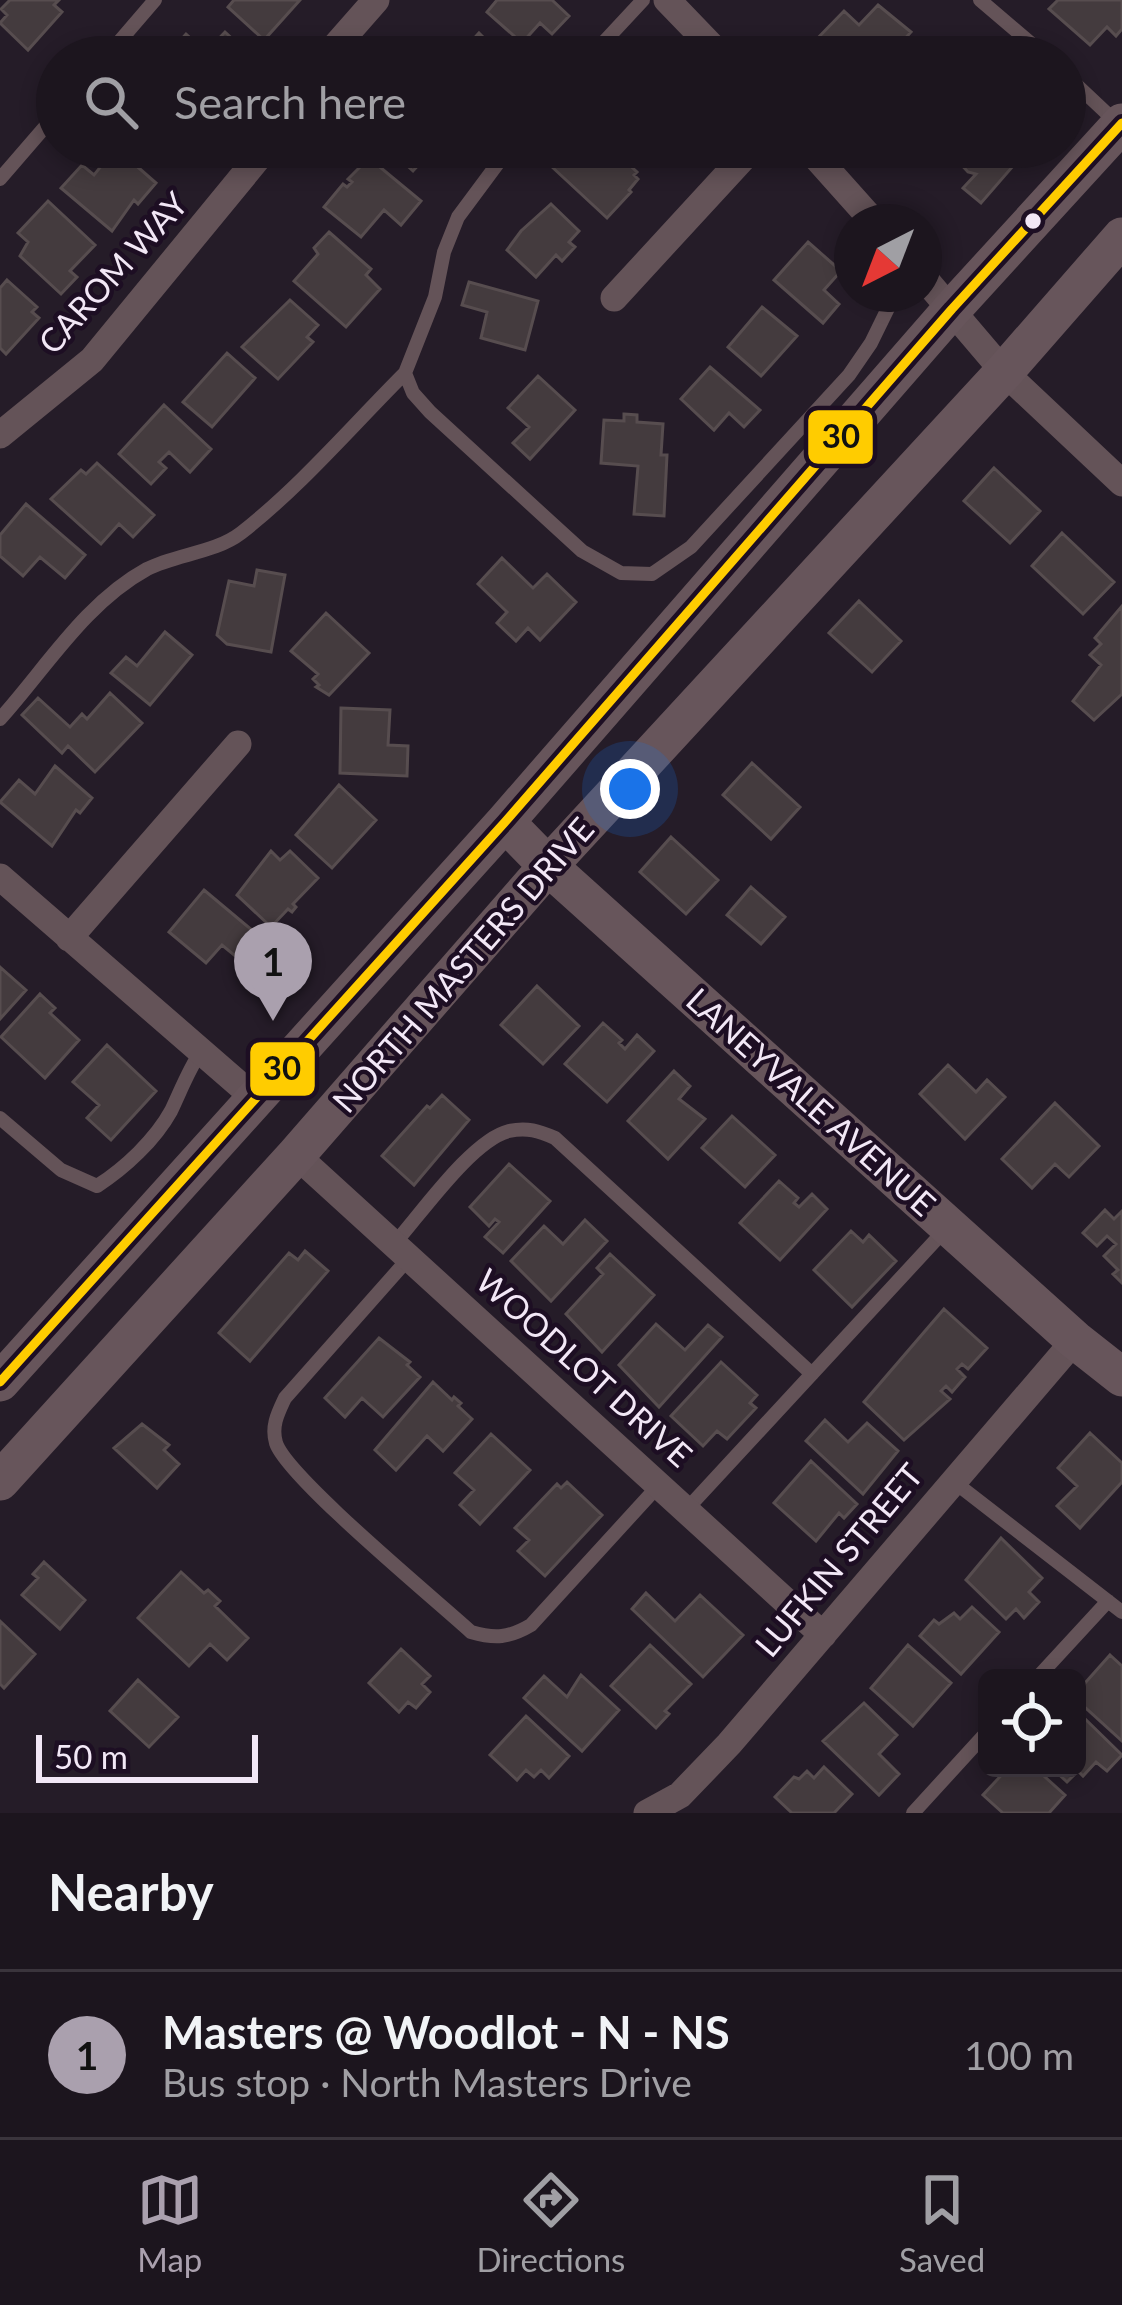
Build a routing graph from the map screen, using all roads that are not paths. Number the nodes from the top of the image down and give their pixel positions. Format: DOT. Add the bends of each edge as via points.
graph roads {
  1 [pos="155,0"];
  2 [pos="376,0"];
  3 [pos="643,0"];
  4 [pos="667,0"];
  5 [pos="980,0"];
  6 [pos="124,36"];
  7 [pos="344,36"];
  8 [pos="610,36"];
  9 [pos="702,36"];
  10 [pos="1022,36"];
  11 [pos="1086,93"];
  12 [pos="1121,124"];
  13 [pos="36,137"];
  14 [pos="1086,162"];
  15 [pos="250,168"];
  16 [pos="494,168"];
  17 [pos="734,168"];
  18 [pos="826,168"];
  19 [pos="1081,168"];
  20 [pos="0,178"];
  21 [pos="858,204"];
  22 [pos="1122,237"];
  23 [pos="614,298"];
  24 [pos="942,298"];
  25 [pos="952,309"];
  26 [pos="886,312"];
  27 [pos="1004,372"];
  28 [pos="405,373"];
  29 [pos="0,435"];
  30 [pos="1122,483"];
  31 [pos="0,719"];
  32 [pos="238,744"];
  33 [pos="505,822"];
  34 [pos="548,866"];
  35 [pos="0,877"];
  36 [pos="69,938"];
  37 [pos="201,1051"];
  38 [pos="256,1099"];
  39 [pos="0,1118"];
  40 [pos="296,1155"];
  41 [pos="949,1226"];
  42 [pos="401,1251"];
  43 [pos="1076,1340"];
  44 [pos="812,1374"];
  45 [pos="1122,1378"];
  46 [pos="0,1382"];
  47 [pos="0,1481"];
  48 [pos="953,1481"];
  49 [pos="659,1485"];
  50 [pos="686,1510"];
  51 [pos="1108,1600"];
  52 [pos="1122,1612"];
  53 [pos="823,1635"];
  54 [pos="1045,1669"];
  55 [pos="978,1742"];
  56 [pos="647,1813"];
  57 [pos="913,1813"];
  1 -- 6 [label="lane"];
  2 -- 7 [label="street"];
  3 -- 8 [label="lane"];
  4 -- 9 [label="street"];
  5 -- 10 [label="lane"];
  11 -- 12 [label="lane"];
  12 -- 14 [label="main road, NORTH MASTERS DRIVE"];
  13 -- 20 [label="lane"];
  15 -- 29 [label="street, CAROM WAY" via="92,360"];
  16 -- 28 [label="lane" via="458,217"];
  17 -- 23 [label="street"];
  18 -- 21 [label="street"];
  19 -- 25 [label="main road, NORTH MASTERS DRIVE"];
  22 -- 27 [label="main road, NORTH MASTERS DRIVE"];
  24 -- 25 [label="street"];
  25 -- 27 [label="street"];
  25 -- 33 [label="main road, NORTH MASTERS DRIVE"];
  26 -- 28 [label="lane" via="849,375 691,547 652,574 621,574 582,551 430,412"];
  27 -- 30 [label="street"];
  27 -- 34 [label="main road, NORTH MASTERS DRIVE"];
  28 -- 31 [label="lane" via="235,538 150,568 117,589"];
  32 -- 36 [label="street"];
  33 -- 34 [label="main road, LANEYVALE AVENUE"];
  33 -- 38 [label="main road, NORTH MASTERS DRIVE"];
  34 -- 40 [label="main road, NORTH MASTERS DRIVE"];
  34 -- 41 [label="main road, LANEYVALE AVENUE"];
  35 -- 36 [label="street"];
  36 -- 37 [label="street"];
  37 -- 38 [label="street"];
  37 -- 39 [label="lane" via="170,1113 98,1186 61,1169"];
  38 -- 46 [label="main road, NORTH MASTERS DRIVE"];
  40 -- 42 [label="street, WOODLOT DRIVE"];
  40 -- 47 [label="main road, NORTH MASTERS DRIVE"];
  41 -- 43 [label="main road, LANEYVALE AVENUE"];
  41 -- 44 [label="lane"];
  42 -- 44 [label="lane" via="484,1143 533,1129 555,1138"];
  42 -- 49 [label="street, WOODLOT DRIVE"];
  42 -- 49 [label="lane" via="285,1398 276,1442 292,1468 471,1632 513,1636 531,1625"];
  43 -- 45 [label="main road, LANEYVALE AVENUE"];
  43 -- 48 [label="street, LUFKIN STREET"];
  44 -- 50 [label="lane"];
  48 -- 51 [label="lane"];
  48 -- 53 [label="street, LUFKIN STREET"];
  49 -- 50 [label="street, WOODLOT DRIVE"];
  50 -- 53 [label="street, WOODLOT DRIVE"];
  51 -- 52 [label="lane"];
  51 -- 54 [label="lane"];
  53 -- 56 [label="street, LUFKIN STREET" via="680,1795"];
  55 -- 57 [label="lane"];
}
